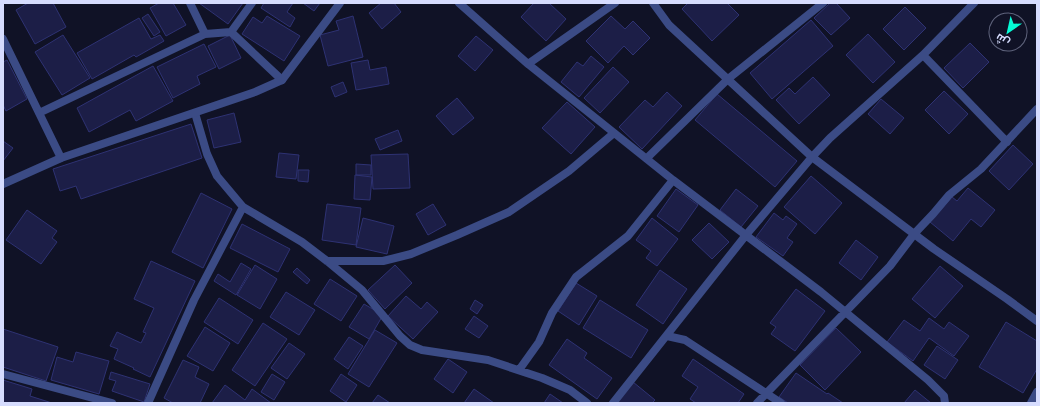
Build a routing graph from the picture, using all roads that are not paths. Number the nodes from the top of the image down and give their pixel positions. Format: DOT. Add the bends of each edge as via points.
graph roads {
  1 [pos="191,3"];
  2 [pos="252,3"];
  3 [pos="340,3"];
  4 [pos="458,3"];
  5 [pos="615,3"];
  6 [pos="653,3"];
  7 [pos="823,3"];
  8 [pos="974,3"];
  9 [pos="230,32"];
  10 [pos="205,34"];
  11 [pos="3,39"];
  12 [pos="923,55"];
  13 [pos="528,64"];
  14 [pos="728,79"];
  15 [pos="282,80"];
  16 [pos="1037,109"];
  17 [pos="39,113"];
  18 [pos="195,113"];
  19 [pos="614,133"];
  20 [pos="1007,142"];
  21 [pos="812,157"];
  22 [pos="61,158"];
  23 [pos="647,158"];
  24 [pos="673,180"];
  25 [pos="3,184"];
  26 [pos="243,207"];
  27 [pos="914,233"];
  28 [pos="746,235"];
  29 [pos="327,260"];
  30 [pos="844,312"];
  31 [pos="1037,321"];
  32 [pos="667,336"];
  33 [pos="518,370"];
  34 [pos="3,374"];
  35 [pos="1037,392"];
  36 [pos="766,394"];
  37 [pos="112,403"];
  38 [pos="148,403"];
  39 [pos="588,403"];
  40 [pos="613,403"];
  41 [pos="757,403"];
  42 [pos="781,403"];
  43 [pos="945,403"];
  44 [pos="1032,403"];
  1 -- 10 [label="street"];
  2 -- 9 [label="street"];
  3 -- 15 [label="street"];
  4 -- 13 [label="street"];
  5 -- 13 [label="street"];
  6 -- 14 [label="street" via="669,25"];
  7 -- 14 [label="street"];
  8 -- 12 [label="street"];
  9 -- 10 [label="street"];
  9 -- 15 [label="street"];
  10 -- 17 [label="street"];
  11 -- 17 [label="street"];
  12 -- 20 [label="street"];
  12 -- 21 [label="street"];
  13 -- 19 [label="street"];
  14 -- 21 [label="street"];
  14 -- 23 [label="street"];
  15 -- 18 [label="street"];
  16 -- 20 [label="street"];
  17 -- 22 [label="street"];
  18 -- 22 [label="street"];
  18 -- 26 [label="street" via="207,154 217,176"];
  19 -- 23 [label="street"];
  19 -- 29 [label="street" via="569,171 509,212 411,254 383,261"];
  20 -- 27 [label="street" via="981,169 949,195"];
  21 -- 27 [label="street"];
  21 -- 28 [label="street"];
  22 -- 25 [label="street"];
  23 -- 24 [label="street"];
  24 -- 28 [label="street"];
  24 -- 33 [label="street" via="628,236 576,277 552,313 538,342"];
  26 -- 29 [label="street"];
  26 -- 38 [label="street" via="194,300"];
  27 -- 30 [label="street" via="890,266"];
  27 -- 31 [label="street"];
  28 -- 30 [label="street"];
  28 -- 32 [label="street"];
  29 -- 33 [label="street" via="362,290 410,345 422,350 488,360"];
  30 -- 36 [label="street"];
  30 -- 43 [label="street" via="928,380 944,396"];
  32 -- 36 [label="street" via="685,340"];
  32 -- 40 [label="street"];
  33 -- 39 [label="street" via="570,390"];
  34 -- 37 [label="street"];
  35 -- 44 [label="street"];
  36 -- 41 [label="street"];
  36 -- 42 [label="street"];
}
